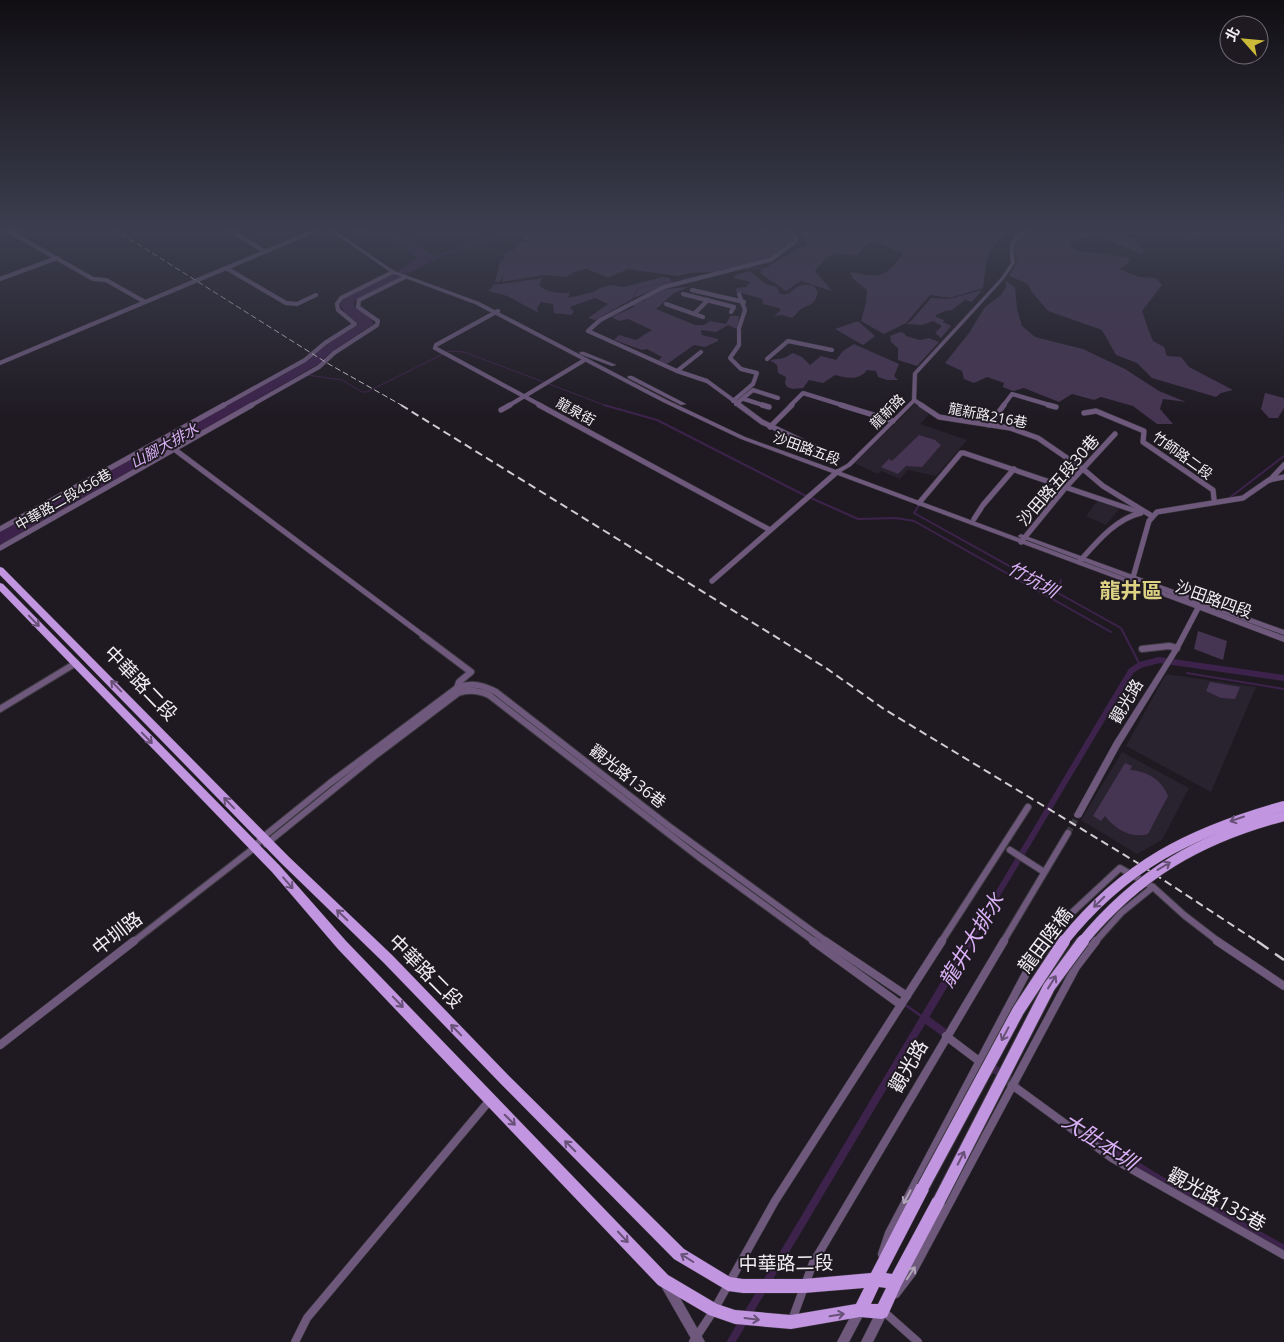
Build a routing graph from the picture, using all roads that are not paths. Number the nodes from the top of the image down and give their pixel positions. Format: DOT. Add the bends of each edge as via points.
graph roads {
  1 [pos="127,292"];
  2 [pos="169,292"];
  3 [pos="265,292"];
  4 [pos="354,292"];
  5 [pos="378,292"];
  6 [pos="452,292"];
  7 [pos="655,292"];
  8 [pos="699,292"];
  9 [pos="990,292"];
  10 [pos="683,294"];
  11 [pos="739,294"];
  12 [pos="316,295"];
  13 [pos="713,295"];
  14 [pos="707,301"];
  15 [pos="145,302"];
  16 [pos="744,302"];
  17 [pos="666,304"];
  18 [pos="497,312"];
  19 [pos="731,312"];
  20 [pos="694,314"];
  21 [pos="703,318"];
  22 [pos="536,330"];
  23 [pos="832,350"];
  24 [pos="701,352"];
  25 [pos="767,358"];
  26 [pos="586,360"];
  27 [pos="0,363"];
  28 [pos="606,366"];
  29 [pos="677,371"];
  30 [pos="526,396"];
  31 [pos="778,398"];
  32 [pos="744,399"];
  33 [pos="914,400"];
  34 [pos="734,402"];
  35 [pos="769,407"];
  36 [pos="1056,407"];
  37 [pos="502,410"];
  38 [pos="1084,412"];
  39 [pos="893,421"];
  40 [pos="989,425"];
  41 [pos="770,426"];
  42 [pos="1114,434"];
  43 [pos="174,449"];
  44 [pos="823,451"];
  45 [pos="1284,466"];
  46 [pos="1014,469"];
  47 [pos="1083,469"];
  48 [pos="839,471"];
  49 [pos="1284,477"];
  50 [pos="1269,480"];
  51 [pos="1066,487"];
  52 [pos="1214,499"];
  53 [pos="920,501"];
  54 [pos="1139,512"];
  55 [pos="1155,514"];
  56 [pos="974,519"];
  57 [pos="0,520"];
  58 [pos="7,525"];
  59 [pos="0,529"];
  60 [pos="770,530"];
  61 [pos="1023,540"];
  62 [pos="0,548"];
  63 [pos="1080,561"];
  64 [pos="0,570"];
  65 [pos="1132,580"];
  66 [pos="712,581"];
  67 [pos="0,586"];
  68 [pos="1200,606"];
  69 [pos="1284,633"];
  70 [pos="1284,639"];
  71 [pos="1142,649"];
  72 [pos="1175,650"];
  73 [pos="76,663"];
  74 [pos="457,688"];
  75 [pos="133,705"];
  76 [pos="0,708"];
  77 [pos="122,712"];
  78 [pos="1284,806"];
  79 [pos="1028,807"];
  80 [pos="1078,814"];
  81 [pos="1284,816"];
  82 [pos="1068,833"];
  83 [pos="266,840"];
  84 [pos="254,848"];
  85 [pos="1010,850"];
  86 [pos="1040,870"];
  87 [pos="1153,887"];
  88 [pos="1284,986"];
  89 [pos="907,996"];
  90 [pos="901,1005"];
  91 [pos="946,1036"];
  92 [pos="0,1044"];
  93 [pos="979,1061"];
  94 [pos="1012,1085"];
  95 [pos="490,1100"];
  96 [pos="1284,1255"];
  97 [pos="663,1280"];
  98 [pos="875,1280"];
  99 [pos="896,1281"];
  100 [pos="728,1284"];
  101 [pos="804,1286"];
  102 [pos="714,1310"];
  103 [pos="860,1310"];
  104 [pos="882,1312"];
  105 [pos="791,1322"];
  106 [pos="696,1340"];
  107 [pos="295,1342"];
  108 [pos="843,1342"];
  109 [pos="867,1342"];
  110 [pos="918,1342"];
  1 -- 15 [label="street"];
  2 -- 15 [label="street"];
  3 -- 12 [label="street" via="292,305"];
  4 -- 58 [label="street" via="337,304 339,311 355,324 303,361"];
  5 -- 43 [label="street, 中華路二段456巷" via="358,302 358,307 378,321 373,329 316,368"];
  6 -- 18 [label="street, 沙田路五段"];
  7 -- 29 [label="street" via="600,320 588,331"];
  8 -- 13 [label="street"];
  9 -- 33 [label="street, 龍新路" via="915,374"];
  10 -- 14 [label="street"];
  11 -- 16 [label="street"];
  13 -- 14 [label="street"];
  13 -- 16 [label="street"];
  14 -- 19 [label="street" via="734,306"];
  14 -- 20 [label="street"];
  15 -- 27 [label="street"];
  16 -- 34 [label="street" via="739,345 730,358 743,371 757,373 753,384"];
  17 -- 20 [label="street"];
  18 -- 22 [label="street, 沙田路五段"];
  18 -- 22 [label="street, 沙田路五段"];
  18 -- 30 [label="street, 龍泉街" via="436,344 436,348"];
  20 -- 21 [label="street"];
  22 -- 26 [label="street, 沙田路五段"];
  22 -- 28 [label="street, 沙田路五段"];
  23 -- 25 [label="street" via="788,341"];
  24 -- 29 [label="street"];
  26 -- 28 [label="street, 沙田路五段"];
  26 -- 30 [label="street"];
  28 -- 48 [label="street, 沙田路五段" via="743,435"];
  29 -- 34 [label="street" via="709,382"];
  30 -- 37 [label="street"];
  30 -- 60 [label="street, 龍泉街"];
  31 -- 32 [label="street" via="754,390"];
  32 -- 34 [label="street"];
  32 -- 35 [label="street"];
  33 -- 39 [label="street, 龍新路"];
  33 -- 40 [label="street, 龍新路216巷" via="939,417"];
  34 -- 41 [label="street"];
  36 -- 40 [label="street" via="1012,394"];
  38 -- 52 [label="street, 竹師路二段" via="1096,411 1144,431 1143,442 1213,490"];
  39 -- 41 [label="street" via="803,393"];
  39 -- 48 [label="street, 龍新路"];
  40 -- 47 [label="street, 龍新路216巷" via="1038,438"];
  41 -- 44 [label="street"];
  42 -- 47 [label="street, 沙田路五段30巷"];
  43 -- 62 [label="street, 中華路二段456巷"];
  43 -- 74 [label="street" via="471,672"];
  45 -- 50 [label="street"];
  46 -- 51 [label="street"];
  46 -- 53 [label="street" via="961,453"];
  46 -- 56 [label="street"];
  47 -- 51 [label="street, 沙田路五段30巷"];
  47 -- 55 [label="street, 龍新路216巷" via="1103,486"];
  48 -- 53 [label="street, 沙田路五段"];
  48 -- 60 [label="street, 龍新路"];
  49 -- 50 [label="street, 竹師路二段"];
  50 -- 55 [label="street, 竹師路二段" via="1243,498"];
  51 -- 54 [label="street"];
  51 -- 61 [label="street, 沙田路五段30巷"];
  53 -- 56 [label="street, 沙田路五段"];
  53 -- 61 [label="street, 沙田路五段"];
  54 -- 55 [label="street"];
  54 -- 63 [label="street" via="1119,523"];
  55 -- 65 [label="street"];
  56 -- 61 [label="street, 沙田路五段"];
  57 -- 58 [label="street"];
  58 -- 59 [label="street"];
  60 -- 66 [label="street, 龍新路"];
  61 -- 63 [label="street, 沙田路五段"];
  63 -- 65 [label="street, 沙田路四段"];
  75 -- 64 [label="main road, 中華路二段, one-way"];
  65 -- 68 [label="street, 沙田路四段"];
  67 -- 73 [label="main road, 中華路二段, one-way"];
  68 -- 69 [label="street, 沙田路四段"];
  68 -- 70 [label="street, 沙田路四段"];
  68 -- 72 [label="street, 觀光路"];
  71 -- 72 [label="street" via="1169,646"];
  72 -- 80 [label="street, 觀光路"];
  73 -- 76 [label="street"];
  73 -- 77 [label="main road, 中華路二段"];
  74 -- 83 [label="street" via="330,783"];
  74 -- 89 [label="street, 觀光路136巷" via="478,684 496,692 670,827 804,926"];
  75 -- 77 [label="main road"];
  83 -- 75 [label="main road, 中華路二段, one-way"];
  77 -- 84 [label="main road, 中華路二段, one-way"];
  78 -- 98 [label="main road, 龍田陸橋, one-way, bridge" via="1236,819 1175,847 1115,886 1078,923 1035,979"];
  79 -- 89 [label="street"];
  99 -- 81 [label="main road, 龍田陸橋, one-way, bridge" via="1049,987 1068,957 1126,894 1154,872 1218,837"];
  82 -- 86 [label="street, 觀光路"];
  83 -- 84 [label="street, 中圳路"];
  83 -- 90 [label="street" via="458,693 474,689 489,695 700,858"];
  100 -- 83 [label="main road, 中華路二段, one-way" via="679,1254"];
  84 -- 92 [label="street, 中圳路"];
  84 -- 95 [label="main road, 中華路二段, one-way"];
  85 -- 86 [label="street"];
  86 -- 91 [label="street, 觀光路"];
  87 -- 88 [label="street" via="1212,939"];
  87 -- 93 [label="street" via="1120,868 1064,920 1030,966"];
  87 -- 94 [label="street" via="1142,893 1094,942 1063,989"];
  89 -- 90 [label="street"];
  90 -- 100 [label="street" via="775,1202"];
  91 -- 93 [label="street"];
  91 -- 101 [label="street, 觀光路" via="813,1264"];
  93 -- 98 [label="street, one-way" via="888,1233"];
  94 -- 96 [label="street, 觀光路135巷" via="1112,1158"];
  104 -- 94 [label="street, one-way" via="912,1273"];
  95 -- 97 [label="main road, 中華路二段, one-way"];
  95 -- 107 [label="street" via="308,1318"];
  97 -- 102 [label="main road, 中華路二段"];
  97 -- 106 [label="street"];
  98 -- 99 [label="main road, 中華路二段"];
  98 -- 101 [label="main road, 中華路二段"];
  98 -- 103 [label="main road"];
  99 -- 104 [label="main road"];
  100 -- 101 [label="main road, 中華路二段"];
  100 -- 102 [label="street"];
  101 -- 105 [label="street, 觀光路"];
  102 -- 105 [label="main road, 中華路二段, one-way" via="735,1317"];
  102 -- 106 [label="street"];
  103 -- 104 [label="main road, 中華路二段"];
  105 -- 103 [label="main road, 中華路二段, one-way"];
  103 -- 108 [label="street"];
  104 -- 109 [label="street"];
  104 -- 110 [label="street"];
}
